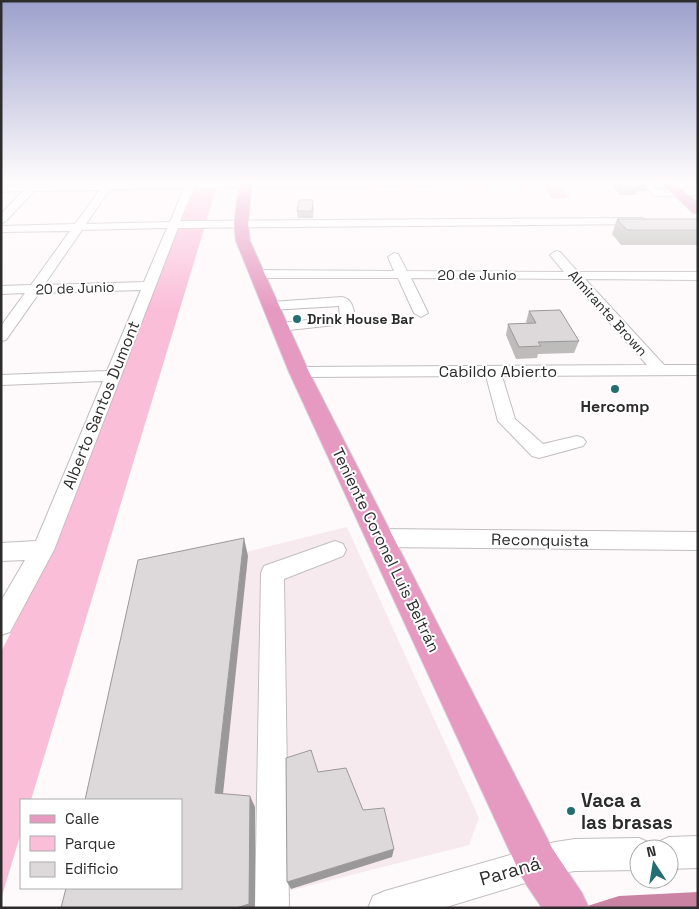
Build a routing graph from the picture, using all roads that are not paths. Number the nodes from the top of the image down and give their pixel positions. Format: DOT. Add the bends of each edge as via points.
graph roads {
  1 [pos="79,224"];
  2 [pos="213,224"];
  3 [pos="241,224"];
  4 [pos="175,225"];
  5 [pos="77,227"];
  6 [pos="1,229"];
  7 [pos="556,255"];
  8 [pos="394,257"];
  9 [pos="256,274"];
  10 [pos="403,275"];
  11 [pos="574,275"];
  12 [pos="698,276"];
  13 [pos="149,286"];
  14 [pos="34,289"];
  15 [pos="1,290"];
  16 [pos="421,313"];
  17 [pos="1,337"];
  18 [pos="660,370"];
  19 [pos="698,370"];
  20 [pos="494,371"];
  21 [pos="299,372"];
  22 [pos="114,376"];
  23 [pos="1,380"];
  24 [pos="577,442"];
  25 [pos="381,538"];
  26 [pos="698,542"];
  27 [pos="43,550"];
  28 [pos="334,550"];
  29 [pos="1,552"];
  30 [pos="1,624"];
  31 [pos="698,852"];
  32 [pos="679,853"];
  33 [pos="629,854"];
  34 [pos="537,863"];
  35 [pos="272,908"];
  36 [pos="385,908"];
  37 [pos="567,908"];
  1 -- 5 [label="street"];
  2 -- 4 [label="street"];
  3 -- 9 [label="main road, Teniente Coronel Luis Beltrán" via="243,241"];
  4 -- 5 [label="street"];
  4 -- 13 [label="street, Alberto Santos Dumont"];
  5 -- 6 [label="street"];
  5 -- 14 [label="street"];
  7 -- 11 [label="street, Almirante Brown"];
  8 -- 10 [label="street"];
  9 -- 10 [label="street, 20 de Junio"];
  9 -- 21 [label="main road, Teniente Coronel Luis Beltrán"];
  10 -- 11 [label="street, 20 de Junio"];
  10 -- 16 [label="street"];
  11 -- 12 [label="street, 20 de Junio"];
  11 -- 18 [label="street, Almirante Brown"];
  13 -- 14 [label="street, 20 de Junio"];
  13 -- 22 [label="street, Alberto Santos Dumont"];
  14 -- 15 [label="street, 20 de Junio"];
  14 -- 17 [label="street"];
  18 -- 19 [label="street, Cabildo Abierto"];
  18 -- 20 [label="street, Cabildo Abierto"];
  20 -- 21 [label="street, Cabildo Abierto"];
  20 -- 24 [label="street" via="507,421 539,451"];
  21 -- 25 [label="main road, Teniente Coronel Luis Beltrán"];
  22 -- 23 [label="street"];
  22 -- 27 [label="street, Alberto Santos Dumont"];
  25 -- 26 [label="street, Reconquista"];
  25 -- 34 [label="main road, Teniente Coronel Luis Beltrán"];
  27 -- 29 [label="street"];
  27 -- 30 [label="street, Alberto Santos Dumont"];
  28 -- 35 [label="street" via="272,573"];
  31 -- 32 [label="street"];
  33 -- 34 [label="street, Paraná" via="575,855"];
  34 -- 36 [label="street, Paraná"];
  34 -- 37 [label="main road, Teniente Coronel Luis Beltrán"];
}
